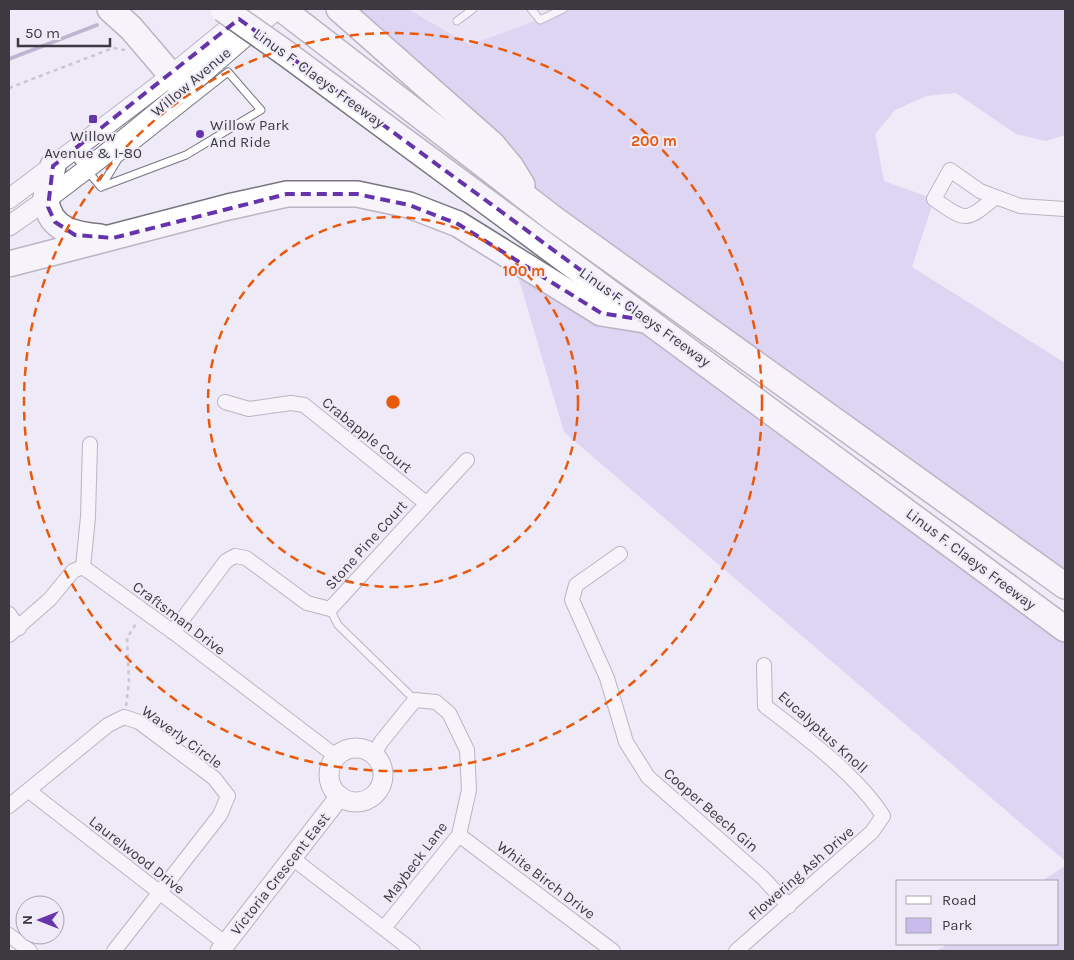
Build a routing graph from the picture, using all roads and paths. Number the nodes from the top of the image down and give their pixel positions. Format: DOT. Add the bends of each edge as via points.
graph roads {
  1 [pos="110,9"];
  2 [pos="223,9"];
  3 [pos="252,9"];
  4 [pos="277,9"];
  5 [pos="282,9"];
  6 [pos="473,9"];
  7 [pos="531,9"];
  8 [pos="563,9"];
  9 [pos="348,16"];
  10 [pos="457,21"];
  11 [pos="128,50"];
  12 [pos="178,82"];
  13 [pos="9,88"];
  14 [pos="63,159"];
  15 [pos="86,168"];
  16 [pos="101,187"];
  17 [pos="996,197"];
  18 [pos="9,199"];
  19 [pos="46,200"];
  20 [pos="531,200"];
  21 [pos="1065,209"];
  22 [pos="9,226"];
  23 [pos="113,238"];
  24 [pos="9,264"];
  25 [pos="650,321"];
  26 [pos="226,402"];
  27 [pos="90,444"];
  28 [pos="467,460"];
  29 [pos="426,503"];
  30 [pos="620,554"];
  31 [pos="83,567"];
  32 [pos="1065,586"];
  33 [pos="330,609"];
  34 [pos="146,612"];
  35 [pos="9,614"];
  36 [pos="1065,629"];
  37 [pos="14,631"];
  38 [pos="173,632"];
  39 [pos="764,665"];
  40 [pos="415,700"];
  41 [pos="124,717"];
  42 [pos="374,755"];
  43 [pos="337,758"];
  44 [pos="29,791"];
  45 [pos="340,796"];
  46 [pos="9,806"];
  47 [pos="883,816"];
  48 [pos="459,835"];
  49 [pos="292,858"];
  50 [pos="159,894"];
  51 [pos="789,906"];
  52 [pos="384,928"];
  53 [pos="9,935"];
  54 [pos="223,947"];
  55 [pos="30,951"];
  56 [pos="114,951"];
  57 [pos="413,951"];
  58 [pos="613,951"];
  59 [pos="736,951"];
  1 -- 12 [label="highway"];
  2 -- 25 [label="highway, Linus F. Claeys Freeway, bridge"];
  3 -- 12 [label="main road, Willow Avenue"];
  4 -- 12 [label="main road, Willow Avenue"];
  5 -- 20 [label="highway, Linus F. Claeys Freeway"];
  6 -- 10 [label="lane"];
  7 -- 8 [label="lane" via="540,20"];
  9 -- 20 [label="highway" via="492,144 512,167"];
  11 -- 13 [label="path" via="112,48"];
  12 -- 14 [label="main road, Willow Avenue"];
  12 -- 15 [label="main road, Willow Avenue"];
  14 -- 15 [label="lane"];
  14 -- 18 [label="main road, Willow Avenue"];
  14 -- 19 [label="highway"];
  15 -- 16 [label="lane"];
  15 -- 19 [label="main road, Willow Avenue"];
  16 -- 16 [label="lane" via="186,155 261,110 228,72 118,159"];
  17 -- 21 [label="street" via="1020,206"];
  19 -- 22 [label="main road, Willow Avenue"];
  19 -- 23 [label="highway" via="55,222 75,235"];
  20 -- 32 [label="highway, Linus F. Claeys Freeway" via="554,220"];
  23 -- 24 [label="highway"];
  23 -- 25 [label="highway" via="287,194 357,194 409,205 458,224 601,312"];
  25 -- 36 [label="highway, Linus F. Claeys Freeway"];
  26 -- 29 [label="street, Crabapple Court" via="249,409 291,403 304,405"];
  27 -- 31 [label="street"];
  28 -- 29 [label="street, Stone Pine Court"];
  29 -- 33 [label="street, Stone Pine Court"];
  30 -- 51 [label="street, Cooper Beech Gin" via="576,584 572,600 607,678 626,742 648,777 763,878"];
  31 -- 34 [label="street, Craftsman Drive"];
  31 -- 37 [label="street" via="73,571 50,599"];
  33 -- 38 [label="street, Stone Pine Court" via="307,603 246,558 235,556 226,561"];
  33 -- 40 [label="lane" via="338,625"];
  34 -- 38 [label="street, Craftsman Drive"];
  34 -- 41 [label="path" via="127,638 128,694"];
  35 -- 37 [label="street"];
  38 -- 43 [label="street, Craftsman Drive"];
  39 -- 47 [label="street, Eucalyptus Knoll" via="765,706 870,796"];
  40 -- 42 [label="street"];
  40 -- 48 [label="street, Maybeck Lane" via="436,702 449,713 467,750 470,790"];
  41 -- 44 [label="street, Waverly Circle" via="108,725"];
  41 -- 50 [label="street, Waverly Circle" via="139,722 214,778 228,796 220,815"];
  42 -- 43 [label="main road" via="357,749 346,751"];
  42 -- 45 [label="main road" via="383,773 377,793 359,802"];
  43 -- 45 [label="main road" via="330,780"];
  44 -- 46 [label="street, Waverly Circle"];
  44 -- 50 [label="street, Laurelwood Drive"];
  45 -- 49 [label="main road, Victoria Crescent East"];
  47 -- 51 [label="street, Flowering Ash Drive" via="872,832"];
  48 -- 52 [label="street, Maybeck Lane"];
  48 -- 58 [label="street, White Birch Drive"];
  49 -- 52 [label="street"];
  49 -- 54 [label="main road, Victoria Crescent East"];
  50 -- 54 [label="street, Laurelwood Drive"];
  50 -- 56 [label="street, Waverly Circle"];
  51 -- 59 [label="street, Flowering Ash Drive"];
  52 -- 57 [label="street"];
  53 -- 55 [label="street"];
}
